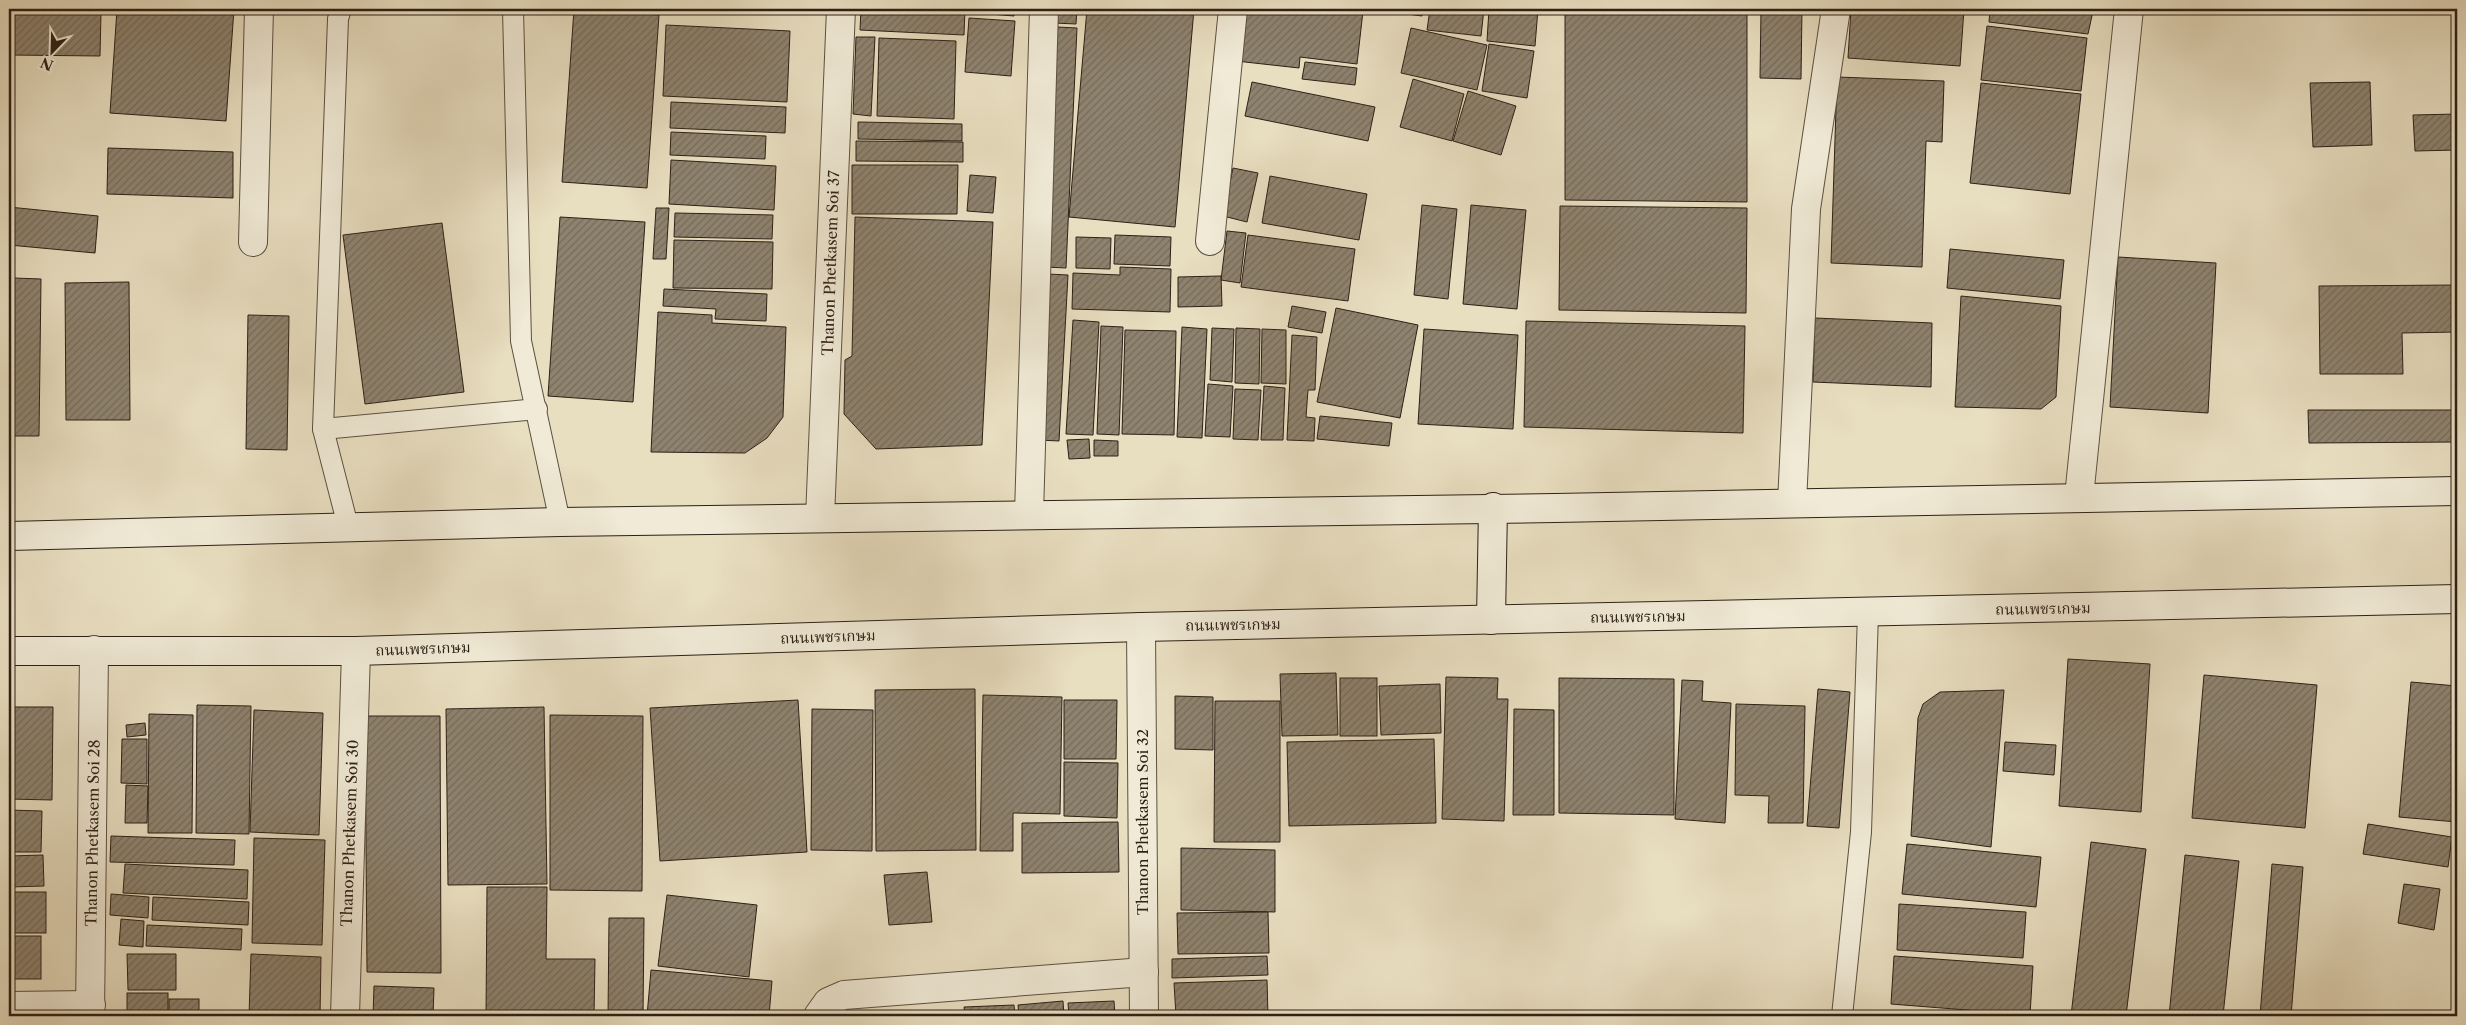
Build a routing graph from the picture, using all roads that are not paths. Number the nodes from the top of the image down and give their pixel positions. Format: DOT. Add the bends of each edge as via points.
graph roads {
  1 [pos="259,9"];
  2 [pos="341,9"];
  3 [pos="513,9"];
  4 [pos="841,9"];
  5 [pos="1044,9"];
  6 [pos="1232,9"];
  7 [pos="1836,9"];
  8 [pos="2130,9"];
  9 [pos="1210,240"];
  10 [pos="253,242"];
  11 [pos="537,410"];
  12 [pos="323,429"];
  13 [pos="2457,491"];
  14 [pos="2079,497"];
  15 [pos="1792,503"];
  16 [pos="1493,508"];
  17 [pos="1029,514"];
  18 [pos="820,518"];
  19 [pos="560,522"];
  20 [pos="348,526"];
  21 [pos="9,536"];
  22 [pos="2457,599"];
  23 [pos="1868,613"];
  24 [pos="1491,620"];
  25 [pos="1141,627"];
  26 [pos="94,650"];
  27 [pos="356,651"];
  28 [pos="9,652"];
  29 [pos="1144,972"];
  30 [pos="9,1006"];
  31 [pos="823,1009"];
  32 [pos="91,1011"];
  33 [pos="345,1016"];
  34 [pos="1144,1016"];
  35 [pos="1842,1016"];
  1 -- 10 [label="main road"];
  2 -- 12 [label="lane" via="338,20"];
  3 -- 11 [label="lane" via="521,341"];
  4 -- 18 [label="main road, Thanon Phetkasem Soi 37"];
  5 -- 17 [label="main road"];
  6 -- 9 [label="main road"];
  7 -- 15 [label="main road" via="1806,209"];
  8 -- 14 [label="main road"];
  11 -- 12 [label="lane"];
  11 -- 19 [label="lane"];
  12 -- 20 [label="lane"];
  13 -- 14 [label="main road"];
  14 -- 15 [label="main road"];
  15 -- 16 [label="main road"];
  16 -- 17 [label="main road"];
  16 -- 24 [label="main road"];
  17 -- 18 [label="main road"];
  18 -- 19 [label="main road"];
  19 -- 20 [label="main road"];
  20 -- 21 [label="main road"];
  22 -- 23 [label="main road, ถนนเพชรเกษม"];
  23 -- 24 [label="main road, ถนนเพชรเกษม"];
  23 -- 35 [label="lane" via="1861,832"];
  24 -- 25 [label="main road, ถนนเพชรเกษม"];
  25 -- 27 [label="main road, ถนนเพชรเกษม"];
  25 -- 29 [label="main road, Thanon Phetkasem Soi 32"];
  26 -- 27 [label="main road, ถนนเพชรเกษม"];
  26 -- 28 [label="main road, ถนนเพชรเกษม"];
  26 -- 32 [label="main road, Thanon Phetkasem Soi 28"];
  27 -- 33 [label="main road, Thanon Phetkasem Soi 30"];
  29 -- 31 [label="main road" via="844,995"];
  29 -- 34 [label="main road, Thanon Phetkasem Soi 32"];
  30 -- 32 [label="main road"];
}
